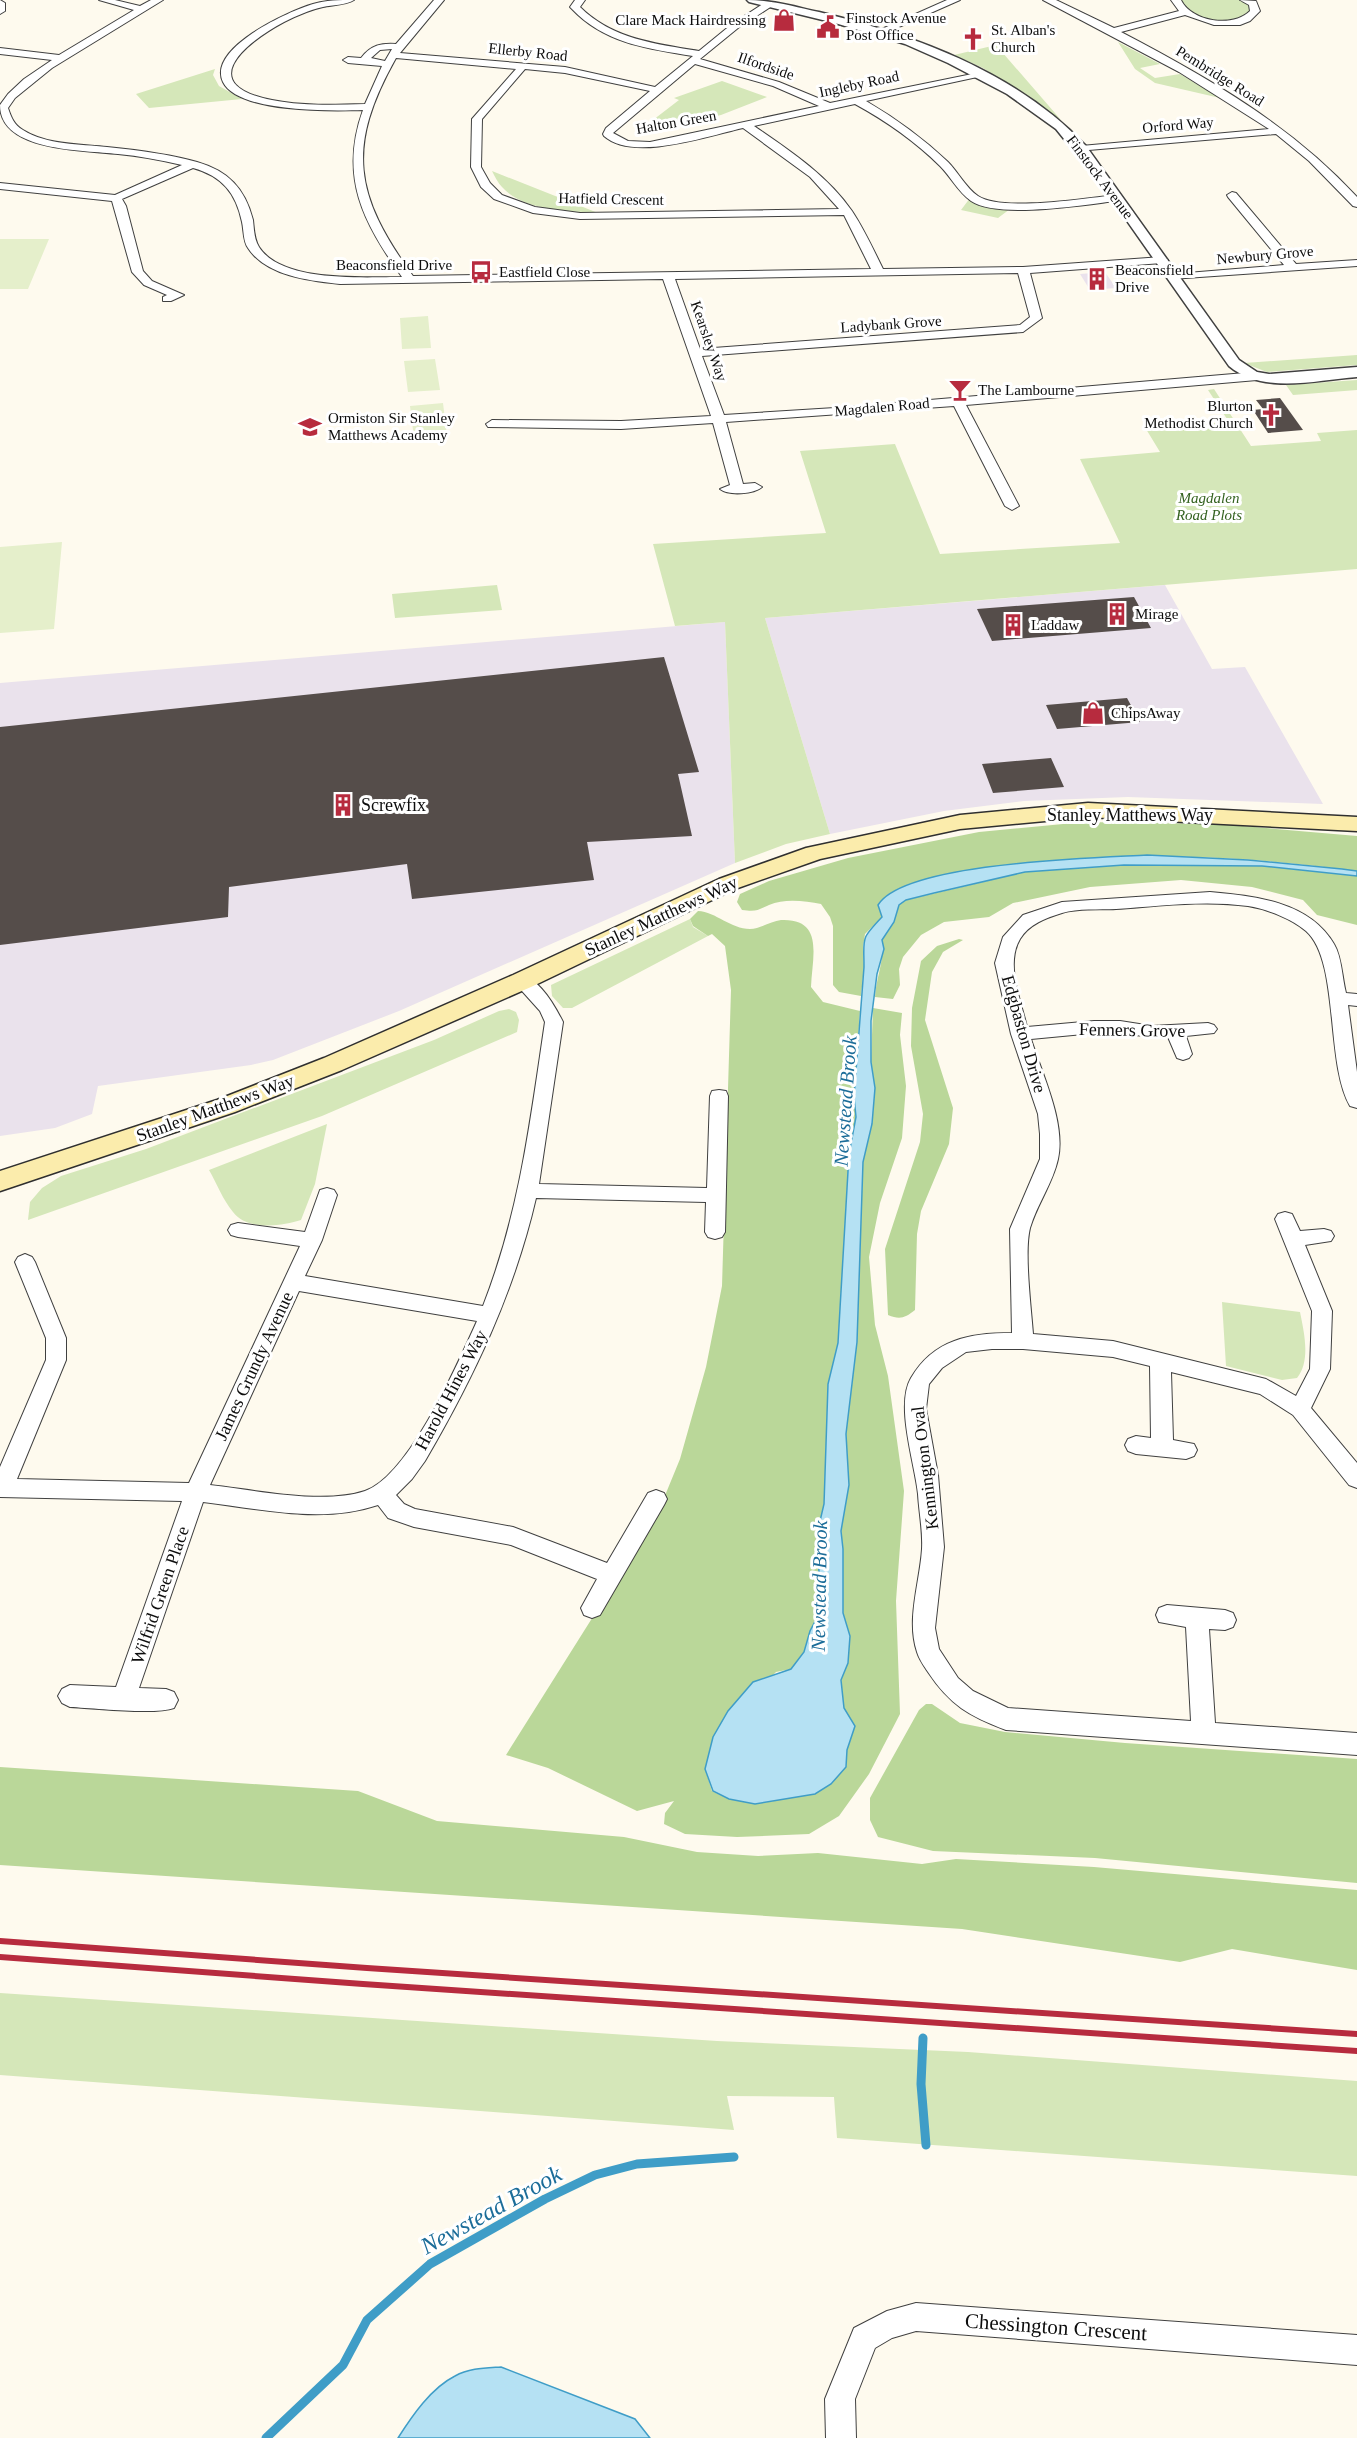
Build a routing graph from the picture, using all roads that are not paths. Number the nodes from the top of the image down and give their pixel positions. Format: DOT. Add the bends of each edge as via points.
graph roads {
  1 [pos="104,0"];
  2 [pos="158,0"];
  3 [pos="349,0"];
  4 [pos="438,0"];
  5 [pos="580,0"];
  6 [pos="753,0"];
  7 [pos="955,0"];
  8 [pos="1048,0"];
  9 [pos="1176,0"];
  10 [pos="1245,0"];
  11 [pos="0,3"];
  12 [pos="770,3"];
  13 [pos="141,9"];
  14 [pos="0,11"];
  15 [pos="1186,12"];
  16 [pos="1114,31"];
  17 [pos="880,32"];
  18 [pos="0,51"];
  19 [pos="394,55"];
  20 [pos="696,57"];
  21 [pos="63,58"];
  22 [pos="348,60"];
  23 [pos="369,61"];
  24 [pos="523,66"];
  25 [pos="979,74"];
  26 [pos="657,90"];
  27 [pos="856,100"];
  28 [pos="828,106"];
  29 [pos="370,107"];
  30 [pos="2,114"];
  31 [pos="746,125"];
  32 [pos="1277,131"];
  33 [pos="1082,149"];
  34 [pos="193,164"];
  35 [pos="0,186"];
  36 [pos="1357,186"];
  37 [pos="1342,187"];
  38 [pos="1219,192"];
  39 [pos="116,198"];
  40 [pos="1116,198"];
  41 [pos="1357,204"];
  42 [pos="846,212"];
  43 [pos="1162,260"];
  44 [pos="1357,263"];
  45 [pos="1292,267"];
  46 [pos="1023,270"];
  47 [pos="879,273"];
  48 [pos="668,276"];
  49 [pos="1175,278"];
  50 [pos="410,280"];
  51 [pos="167,299"];
  52 [pos="695,353"];
  53 [pos="1357,372"];
  54 [pos="1257,376"];
  55 [pos="958,401"];
  56 [pos="718,417"];
  57 [pos="492,424"];
  58 [pos="755,487"];
  59 [pos="1011,506"];
  60 [pos="1357,824"];
  61 [pos="522,981"];
  62 [pos="1338,999"];
  63 [pos="1357,1000"];
  64 [pos="1208,1029"];
  65 [pos="1175,1031"];
  66 [pos="1020,1034"];
  67 [pos="1183,1054"];
  68 [pos="719,1096"];
  69 [pos="1357,1101"];
  70 [pos="0,1181"];
  71 [pos="528,1191"];
  72 [pos="327,1195"];
  73 [pos="716,1195"];
  74 [pos="1285,1219"];
  75 [pos="238,1230"];
  76 [pos="715,1232"];
  77 [pos="1324,1236"];
  78 [pos="1293,1239"];
  79 [pos="312,1240"];
  80 [pos="24,1262"];
  81 [pos="293,1282"];
  82 [pos="490,1315"];
  83 [pos="1023,1341"];
  84 [pos="1160,1361"];
  85 [pos="1300,1408"];
  86 [pos="1136,1445"];
  87 [pos="1161,1447"];
  88 [pos="1186,1450"];
  89 [pos="1357,1479"];
  90 [pos="1,1488"];
  91 [pos="196,1492"];
  92 [pos="381,1493"];
  93 [pos="656,1499"];
  94 [pos="613,1575"];
  95 [pos="592,1608"];
  96 [pos="1167,1615"];
  97 [pos="1197,1618"];
  98 [pos="1225,1620"];
  99 [pos="70,1696"];
  100 [pos="124,1699"];
  101 [pos="166,1700"];
  102 [pos="1204,1733"];
  103 [pos="1357,1744"];
  104 [pos="1357,2350"];
  105 [pos="841,2438"];
  1 -- 13 [label="street"];
  2 -- 13 [label="street, Beaconsfield Drive"];
  3 -- 29 [label="street" via="279,19 230,58 225,73 235,88 268,102"];
  4 -- 19 [label="street"];
  5 -- 20 [label="street, Ilfordside" via="575,7 602,29"];
  6 -- 12 [label="street, Finstock Avenue"];
  7 -- 17 [label="street"];
  8 -- 16 [label="street, Pembridge Road"];
  9 -- 15 [label="street"];
  10 -- 15 [label="street" via="1252,3 1255,11 1243,22 1224,24"];
  11 -- 14 [label="street"];
  12 -- 17 [label="street, Finstock Avenue"];
  12 -- 20 [label="street"];
  13 -- 21 [label="street, Beaconsfield Drive"];
  15 -- 16 [label="street"];
  16 -- 32 [label="street, Pembridge Road" via="1209,85"];
  17 -- 25 [label="street, Finstock Avenue"];
  18 -- 21 [label="street"];
  19 -- 23 [label="street"];
  19 -- 23 [label="street" via="386,46 368,49"];
  19 -- 24 [label="street, Ellerby Road"];
  19 -- 29 [label="street"];
  20 -- 26 [label="street"];
  20 -- 28 [label="street, Ilfordside"];
  21 -- 30 [label="street, Beaconsfield Drive" via="11,95"];
  22 -- 23 [label="street"];
  24 -- 26 [label="street, Ellerby Road" via="566,70"];
  24 -- 42 [label="street, Hatfield Crescent" via="477,119 476,167 485,185 506,200 533,210 580,216"];
  25 -- 27 [label="street, Ingleby Road"];
  25 -- 33 [label="street, Finstock Avenue" via="1060,126"];
  26 -- 31 [label="street, Halton Green" via="611,128 611,138 631,145 650,145"];
  27 -- 28 [label="street, Ingleby Road"];
  27 -- 40 [label="street" via="914,136 975,199 1024,206"];
  28 -- 31 [label="street, Ingleby Road"];
  29 -- 50 [label="street" via="357,158 358,179 366,207"];
  30 -- 34 [label="street, Beaconsfield Drive" via="15,130 45,142"];
  31 -- 42 [label="street" via="820,180"];
  32 -- 33 [label="street, Orford Way"];
  32 -- 37 [label="street, Pembridge Road"];
  33 -- 40 [label="street, Finstock Avenue"];
  34 -- 39 [label="street"];
  34 -- 50 [label="street, Beaconsfield Drive" via="218,172 235,187 243,200 253,246 268,260 326,280"];
  35 -- 39 [label="street"];
  36 -- 37 [label="street"];
  37 -- 41 [label="street, Pembridge Road"];
  38 -- 45 [label="street" via="1237,193"];
  39 -- 51 [label="street" via="138,272 148,283 177,295"];
  40 -- 43 [label="street, Finstock Avenue"];
  42 -- 47 [label="street"];
  43 -- 46 [label="street, Beaconsfield Drive"];
  43 -- 49 [label="street, Finstock Avenue"];
  44 -- 45 [label="street, Newbury Grove"];
  45 -- 49 [label="street, Newbury Grove"];
  46 -- 47 [label="street, Beaconsfield Drive"];
  46 -- 52 [label="street, Ladybank Grove" via="1036,318 1023,328"];
  47 -- 48 [label="street, Beaconsfield Drive"];
  48 -- 50 [label="street, Beaconsfield Drive" via="471,285"];
  48 -- 52 [label="street, Kearsley Way"];
  49 -- 54 [label="street, Finstock Avenue" via="1234,363"];
  52 -- 56 [label="street, Kearsley Way"];
  53 -- 54 [label="street, Magdalen Road"];
  54 -- 55 [label="street, Magdalen Road"];
  55 -- 56 [label="street, Magdalen Road"];
  55 -- 59 [label="street"];
  56 -- 57 [label="street, Magdalen Road" via="621,425"];
  56 -- 58 [label="street, Kearsley Way" via="732,489"];
  60 -- 61 [label="main road, Stanley Matthews Way" via="1088,810 960,822 814,854 765,870 727,884"];
  61 -- 70 [label="main road, Stanley Matthews Way" via="237,1102"];
  61 -- 71 [label="street, Harold Hines Way" via="547,1008 554,1022"];
  62 -- 63 [label="street"];
  62 -- 66 [label="street, Edgbaston Drive" via="1327,946 1313,928 1276,908 1253,901 1210,897 1062,907 1029,919 1012,937 1008,948 1004,963"];
  62 -- 69 [label="street, Edgbaston Drive" via="1349,1080"];
  64 -- 65 [label="street, Fenners Grove"];
  65 -- 66 [label="street, Fenners Grove" via="1094,1027"];
  65 -- 67 [label="street"];
  66 -- 83 [label="street, Edgbaston Drive" via="1047,1114 1049,1159 1020,1228"];
  68 -- 73 [label="street"];
  71 -- 73 [label="street"];
  71 -- 82 [label="street, Harold Hines Way"];
  72 -- 79 [label="street, James Grundy Avenue"];
  73 -- 76 [label="street"];
  74 -- 78 [label="street"];
  75 -- 79 [label="street"];
  77 -- 78 [label="street"];
  78 -- 85 [label="street" via="1322,1311 1320,1370"];
  79 -- 81 [label="street, James Grundy Avenue"];
  80 -- 90 [label="street" via="56,1338 56,1359"];
  81 -- 82 [label="street"];
  81 -- 91 [label="street, James Grundy Avenue"];
  82 -- 92 [label="street, Harold Hines Way" via="426,1440 401,1477"];
  83 -- 84 [label="street, Kennington Oval" via="1113,1349"];
  83 -- 102 [label="street, Kennington Oval" via="961,1345 935,1362 919,1382 915,1409 927,1475 933,1547 924,1628 928,1652 950,1685 965,1699 1006,1719"];
  84 -- 85 [label="street, Kennington Oval" via="1266,1387"];
  84 -- 87 [label="street"];
  85 -- 89 [label="street, Kennington Oval"];
  86 -- 87 [label="street"];
  87 -- 88 [label="street"];
  90 -- 91 [label="street, Harold Hines Way"];
  91 -- 92 [label="street, Harold Hines Way" via="318,1506 336,1506"];
  91 -- 100 [label="street, Wilfrid Green Place"];
  92 -- 94 [label="street" via="396,1511 414,1518 513,1536"];
  93 -- 94 [label="street"];
  94 -- 95 [label="street"];
  96 -- 97 [label="street"];
  97 -- 98 [label="street"];
  97 -- 102 [label="street"];
  99 -- 100 [label="street"];
  100 -- 101 [label="street"];
  102 -- 103 [label="street, Kennington Oval"];
  104 -- 105 [label="street, Chessington Crescent" via="916,2317 887,2325 864,2338 840,2399"];
}
